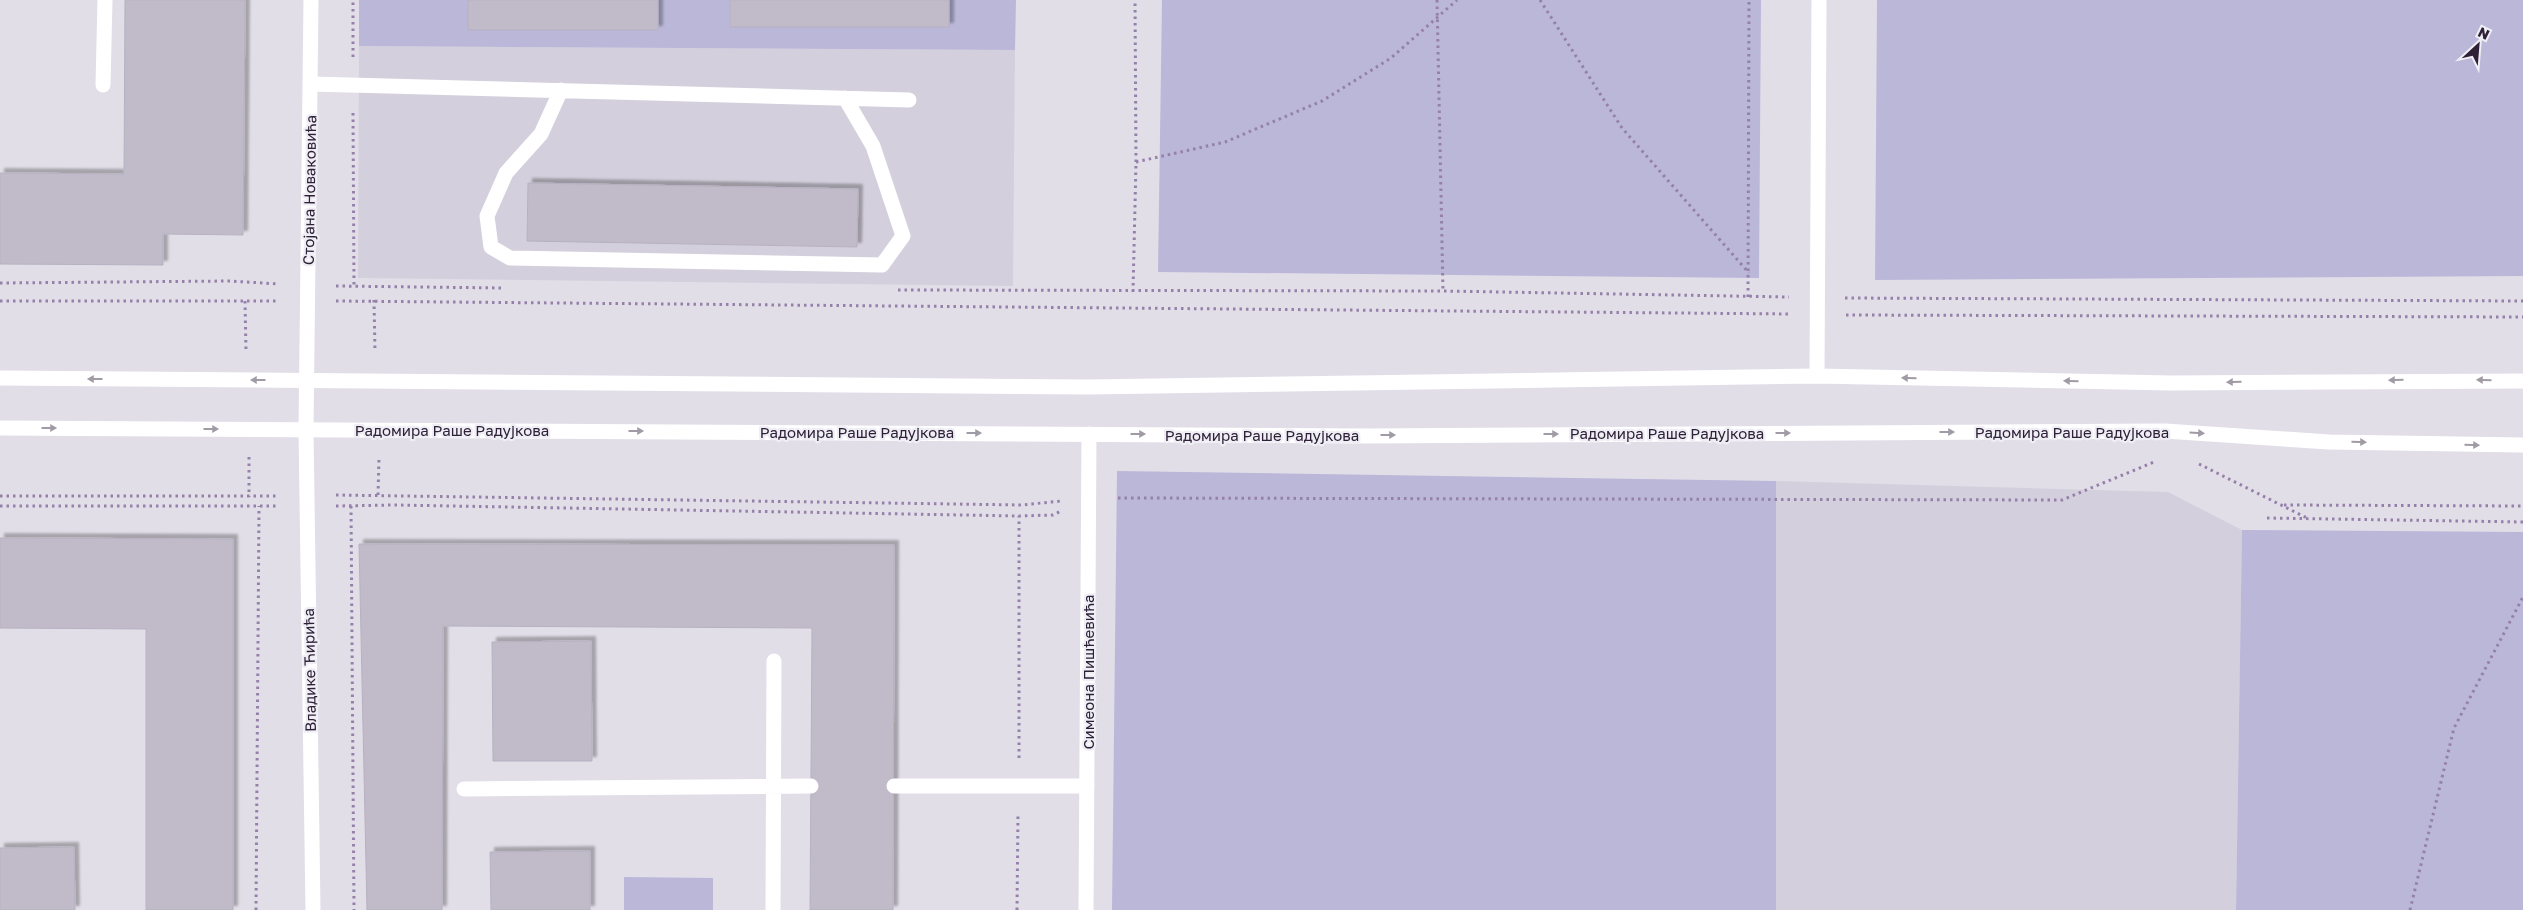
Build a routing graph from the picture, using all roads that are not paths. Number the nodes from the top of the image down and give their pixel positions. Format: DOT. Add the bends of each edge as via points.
graph roads {
  1 [pos="105,0"];
  2 [pos="311,0"];
  3 [pos="1819,0"];
  4 [pos="311,84"];
  5 [pos="103,85"];
  6 [pos="561,90"];
  7 [pos="844,98"];
  8 [pos="909,100"];
  9 [pos="1817,376"];
  10 [pos="0,378"];
  11 [pos="307,380"];
  12 [pos="2523,381"];
  13 [pos="0,428"];
  14 [pos="306,430"];
  15 [pos="1089,434"];
  16 [pos="2523,446"];
  17 [pos="774,661"];
  18 [pos="773,786"];
  19 [pos="811,786"];
  20 [pos="894,786"];
  21 [pos="1087,786"];
  22 [pos="464,789"];
  23 [pos="313,910"];
  24 [pos="773,910"];
  25 [pos="1086,910"];
  1 -- 5 [label="street"];
  2 -- 4 [label="street, Стојана Новаковића"];
  3 -- 9 [label="street"];
  4 -- 6 [label="street"];
  4 -- 11 [label="street, Стојана Новаковића"];
  6 -- 7 [label="street"];
  6 -- 7 [label="street" via="541,134 506,173 487,216 491,247 510,258 882,264 903,236 873,146"];
  7 -- 8 [label="street"];
  9 -- 11 [label="street" via="1088,387"];
  12 -- 9 [label="street, one-way" via="2171,383"];
  11 -- 10 [label="street, one-way"];
  11 -- 14 [label="street, Стојана Новаковића"];
  13 -- 14 [label="street, Радомира Раше Радујкова, one-way"];
  14 -- 15 [label="street, Радомира Раше Радујкова, one-way"];
  14 -- 23 [label="street, Владике Ћирића"];
  15 -- 16 [label="street, Радомира Раше Радујкова, one-way" via="1370,436 2165,431 2329,442"];
  15 -- 21 [label="street, Симеона Пишћевића"];
  17 -- 18 [label="street"];
  18 -- 19 [label="street"];
  18 -- 22 [label="street"];
  18 -- 24 [label="street"];
  20 -- 21 [label="street"];
  21 -- 25 [label="street, Симеона Пишћевића"];
}
